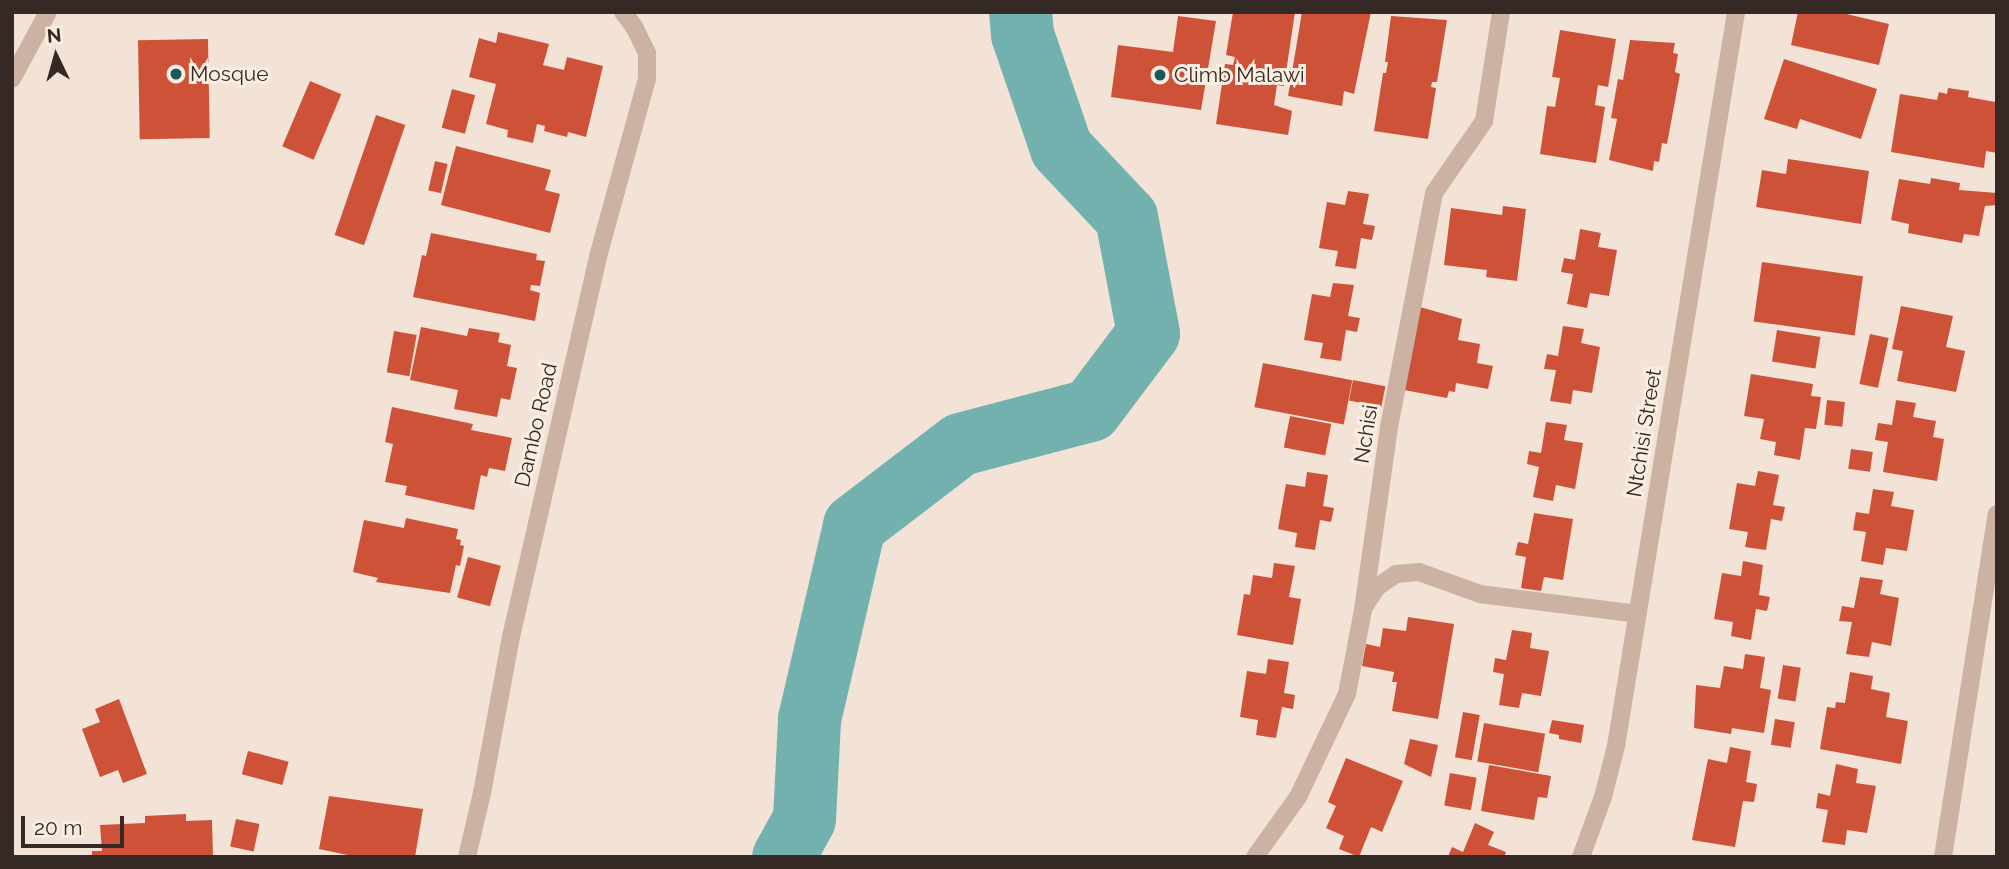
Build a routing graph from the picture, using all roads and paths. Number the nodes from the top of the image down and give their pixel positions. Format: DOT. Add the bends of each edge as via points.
graph roads {
  1 [pos="48,12"];
  2 [pos="623,12"];
  3 [pos="1501,12"];
  4 [pos="1736,12"];
  5 [pos="12,79"];
  6 [pos="1997,514"];
  7 [pos="1363,610"];
  8 [pos="1638,614"];
  9 [pos="467,857"];
  10 [pos="1255,857"];
  11 [pos="1581,857"];
  12 [pos="1943,857"];
  1 -- 5 [label="street"];
  2 -- 9 [label="street, Dambo Road" via="647,52 647,79 599,253 511,638"];
  3 -- 7 [label="street, Nchisi" via="1484,121 1434,193 1389,427"];
  4 -- 8 [label="street, Ntchisi Street"];
  6 -- 12 [label="street"];
  7 -- 8 [label="street" via="1377,587 1396,574 1419,572 1480,594"];
  7 -- 10 [label="street, Nchisi" via="1347,694 1298,797"];
  8 -- 11 [label="street, Ntchisi Street" via="1616,746"];
}
